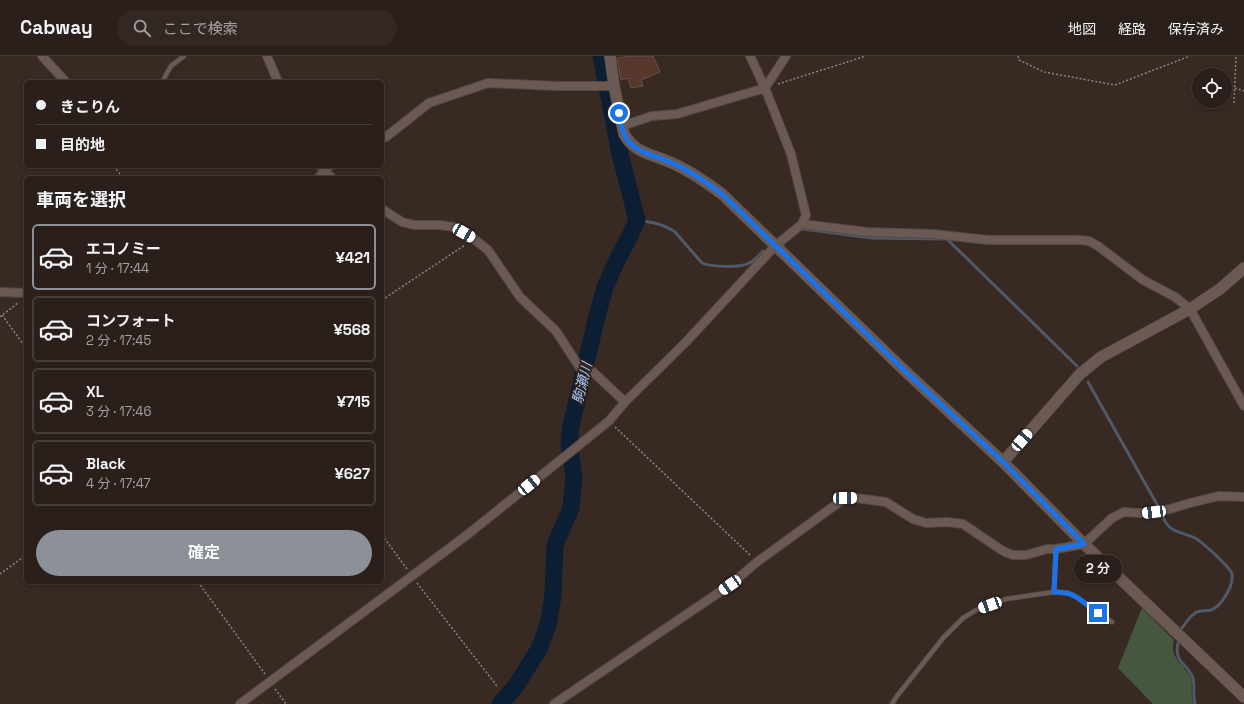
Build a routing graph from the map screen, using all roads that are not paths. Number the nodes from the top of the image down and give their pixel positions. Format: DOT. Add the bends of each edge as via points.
graph roads {
  1 [pos="42,56"];
  2 [pos="184,56"];
  3 [pos="267,56"];
  4 [pos="610,56"];
  5 [pos="750,56"];
  6 [pos="786,56"];
  7 [pos="64,80"];
  8 [pos="163,80"];
  9 [pos="277,80"];
  10 [pos="614,86"];
  11 [pos="765,88"];
  12 [pos="622,126"];
  13 [pos="384,138"];
  14 [pos="384,210"];
  15 [pos="802,224"];
  16 [pos="775,246"];
  17 [pos="1244,268"];
  18 [pos="0,292"];
  19 [pos="24,293"];
  20 [pos="1190,309"];
  21 [pos="625,402"];
  22 [pos="1244,406"];
  23 [pos="1003,462"];
  24 [pos="1244,496"];
  25 [pos="1084,544"];
  26 [pos="1056,549"];
  27 [pos="1054,592"];
  28 [pos="1112,622"];
  29 [pos="1244,697"];
  30 [pos="240,704"];
  31 [pos="554,704"];
  32 [pos="892,704"];
  1 -- 7 [label="street"];
  2 -- 8 [label="lane" via="171,66"];
  3 -- 9 [label="street"];
  4 -- 10 [label="street"];
  5 -- 11 [label="street"];
  6 -- 11 [label="street"];
  10 -- 12 [label="street"];
  10 -- 13 [label="street" via="488,83 429,103"];
  11 -- 12 [label="street" via="677,114 652,116"];
  11 -- 15 [label="street" via="790,154 806,215"];
  12 -- 16 [label="street" via="628,141 636,148 698,176 722,194"];
  14 -- 21 [label="street" via="402,222 414,225 454,227 488,250 520,297 556,331 586,369 592,370"];
  15 -- 16 [label="street"];
  15 -- 20 [label="street" via="867,232 933,234 988,240 1089,241 1143,280 1175,297"];
  16 -- 21 [label="street" via="686,342"];
  16 -- 23 [label="street"];
  17 -- 20 [label="street" via="1220,289"];
  18 -- 19 [label="street"];
  20 -- 22 [label="street"];
  20 -- 23 [label="street" via="1101,357 1080,374"];
  21 -- 30 [label="street" via="609,421 467,535"];
  23 -- 25 [label="street"];
  24 -- 25 [label="street" via="1219,496 1170,510 1140,514 1124,512 1112,518"];
  25 -- 26 [label="street"];
  25 -- 29 [label="street"];
  26 -- 27 [label="lane"];
  26 -- 31 [label="street" via="1013,555 997,548 963,524 926,523 913,519 886,502 845,498 757,562 730,585"];
  27 -- 28 [label="lane" via="1075,596"];
  27 -- 32 [label="lane" via="1006,599 978,609 963,618 944,637"];
}
